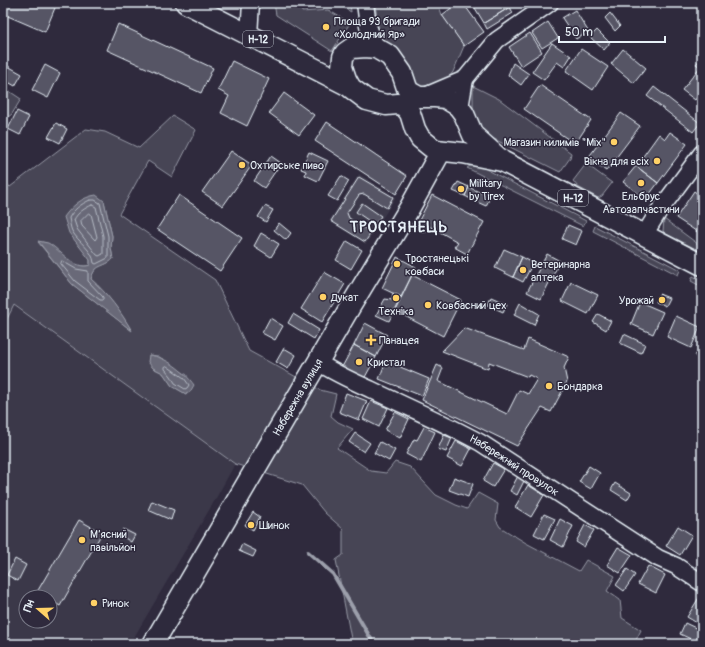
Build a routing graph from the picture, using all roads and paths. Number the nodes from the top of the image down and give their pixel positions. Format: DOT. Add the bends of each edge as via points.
graph roads {
  1 [pos="186,3"];
  2 [pos="251,3"];
  3 [pos="365,3"];
  4 [pos="550,3"];
  5 [pos="368,26"];
  6 [pos="249,35"];
  7 [pos="376,48"];
  8 [pos="345,57"];
  9 [pos="306,63"];
  10 [pos="465,79"];
  11 [pos="414,92"];
  12 [pos="460,108"];
  13 [pos="473,135"];
  14 [pos="441,151"];
  15 [pos="463,153"];
  16 [pos="702,153"];
  17 [pos="502,161"];
  18 [pos="644,235"];
  19 [pos="702,265"];
  20 [pos="318,362"];
  21 [pos="702,583"];
  22 [pos="154,644"];
  1 -- 6 [label="main road, Н-12"];
  2 -- 6 [label="street"];
  3 -- 5 [label="street"];
  4 -- 10 [label="street" via="497,40"];
  5 -- 7 [label="street"];
  5 -- 8 [label="street"];
  6 -- 9 [label="main road, Н-12"];
  7 -- 8 [label="main road, Н-12" via="366,47"];
  7 -- 11 [label="main road" via="393,60"];
  8 -- 9 [label="main road, Н-12"];
  8 -- 9 [label="main road" via="339,56 314,64"];
  8 -- 14 [label="main road, Н-12" via="349,86 354,91 367,100 404,110 420,138"];
  10 -- 11 [label="street"];
  10 -- 12 [label="street"];
  11 -- 12 [label="main road" via="445,98"];
  12 -- 13 [label="main road, Н-12"];
  13 -- 15 [label="main road" via="474,140 470,148"];
  13 -- 17 [label="main road, Н-12"];
  14 -- 15 [label="main road, Н-12"];
  14 -- 20 [label="main road, Набережна вулиця"];
  15 -- 17 [label="main road, Н-12"];
  16 -- 18 [label="street" via="659,210"];
  17 -- 18 [label="main road, Н-12"];
  18 -- 19 [label="main road, Н-12"];
  20 -- 21 [label="street, Набережний провулок" via="331,371 481,443 658,558"];
  20 -- 22 [label="main road, Набережна вулиця"];
}
